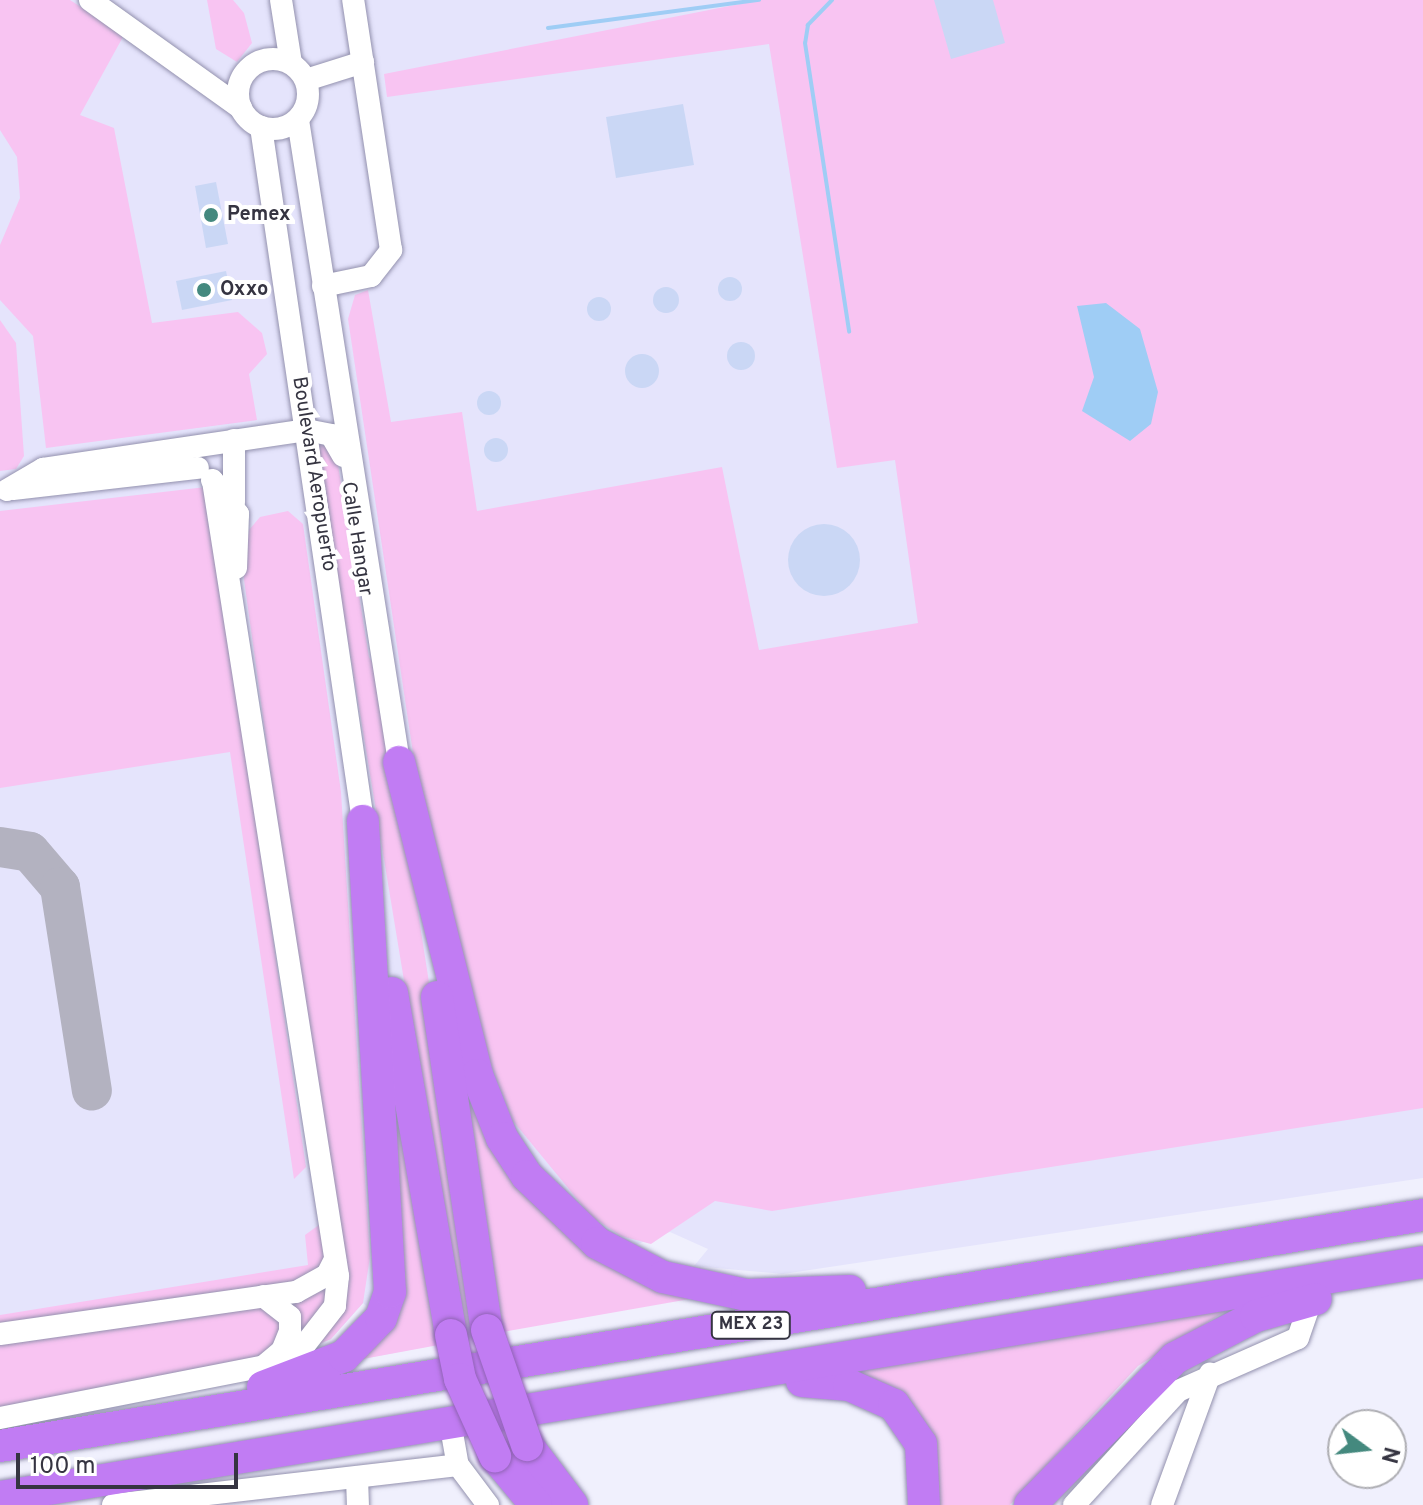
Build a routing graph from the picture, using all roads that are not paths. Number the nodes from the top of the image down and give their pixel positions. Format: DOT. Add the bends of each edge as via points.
graph roads {
  1 [pos="90,0"];
  2 [pos="281,0"];
  3 [pos="353,0"];
  4 [pos="363,62"];
  5 [pos="291,63"];
  6 [pos="306,80"];
  7 [pos="241,108"];
  8 [pos="298,120"];
  9 [pos="261,127"];
  10 [pos="323,286"];
  11 [pos="306,430"];
  12 [pos="234,440"];
  13 [pos="179,447"];
  14 [pos="206,474"];
  15 [pos="4,490"];
  16 [pos="234,502"];
  17 [pos="231,601"];
  18 [pos="383,671"];
  19 [pos="399,762"];
  20 [pos="363,821"];
  21 [pos="1423,1215"];
  22 [pos="335,1259"];
  23 [pos="1422,1263"];
  24 [pos="1090,1271"];
  25 [pos="263,1296"];
  26 [pos="1311,1301"];
  27 [pos="0,1334"];
  28 [pos="1210,1374"];
  29 [pos="273,1384"];
  30 [pos="719,1384"];
  31 [pos="0,1418"];
  32 [pos="121,1426"];
  33 [pos="451,1427"];
  34 [pos="0,1446"];
  35 [pos="458,1465"];
  36 [pos="357,1478"];
  37 [pos="0,1497"];
  38 [pos="113,1505"];
  39 [pos="358,1505"];
  40 [pos="488,1505"];
  41 [pos="536,1505"];
  42 [pos="572,1505"];
  43 [pos="924,1505"];
  44 [pos="1030,1505"];
  45 [pos="1074,1505"];
  46 [pos="1162,1505"];
  1 -- 7 [label="street"];
  2 -- 5 [label="street"];
  3 -- 4 [label="street"];
  4 -- 6 [label="street"];
  4 -- 10 [label="street" via="391,250 371,276"];
  5 -- 6 [label="street"];
  5 -- 7 [label="street" via="274,58 250,67 239,86"];
  6 -- 8 [label="street" via="308,101"];
  7 -- 9 [label="street"];
  8 -- 9 [label="street"];
  8 -- 10 [label="street, Boulevard Aeropuerto"];
  9 -- 11 [label="street, Boulevard Aeropuerto"];
  10 -- 18 [label="street, Boulevard Aeropuerto"];
  11 -- 12 [label="street"];
  11 -- 18 [label="street, Calle Hangar" via="331,435 341,445"];
  11 -- 20 [label="street, Boulevard Aeropuerto"];
  12 -- 13 [label="street"];
  12 -- 16 [label="street"];
  13 -- 14 [label="street"];
  13 -- 15 [label="street" via="43,469"];
  14 -- 15 [label="street"];
  14 -- 16 [label="street"];
  14 -- 17 [label="street"];
  16 -- 17 [label="street"];
  17 -- 22 [label="street"];
  18 -- 19 [label="street, Boulevard Aeropuerto"];
  19 -- 24 [label="highway" via="477,1075 502,1138 527,1176 597,1243 663,1277 747,1295"];
  19 -- 42 [label="highway, bridge" via="487,1330 506,1403 527,1445"];
  20 -- 29 [label="highway" via="390,1292 381,1318 344,1356"];
  20 -- 41 [label="highway, bridge" via="460,1379 495,1456"];
  21 -- 24 [label="highway, MEX 23"];
  22 -- 25 [label="street" via="315,1284"];
  22 -- 29 [label="street" via="335,1306"];
  23 -- 26 [label="highway"];
  23 -- 30 [label="highway"];
  24 -- 32 [label="highway, MEX 23"];
  25 -- 27 [label="street"];
  25 -- 31 [label="street" via="290,1317 282,1351 264,1366"];
  26 -- 28 [label="street" via="1298,1338"];
  26 -- 44 [label="highway" via="1256,1316 1175,1358"];
  28 -- 45 [label="street" via="1178,1391"];
  28 -- 46 [label="street"];
  29 -- 32 [label="highway"];
  30 -- 33 [label="highway"];
  30 -- 43 [label="highway" via="812,1380 849,1385 894,1405 921,1444"];
  32 -- 34 [label="highway, MEX 23"];
  33 -- 35 [label="street"];
  33 -- 37 [label="highway"];
  35 -- 36 [label="street"];
  35 -- 40 [label="street"];
  36 -- 38 [label="street"];
  36 -- 39 [label="street"];
}
